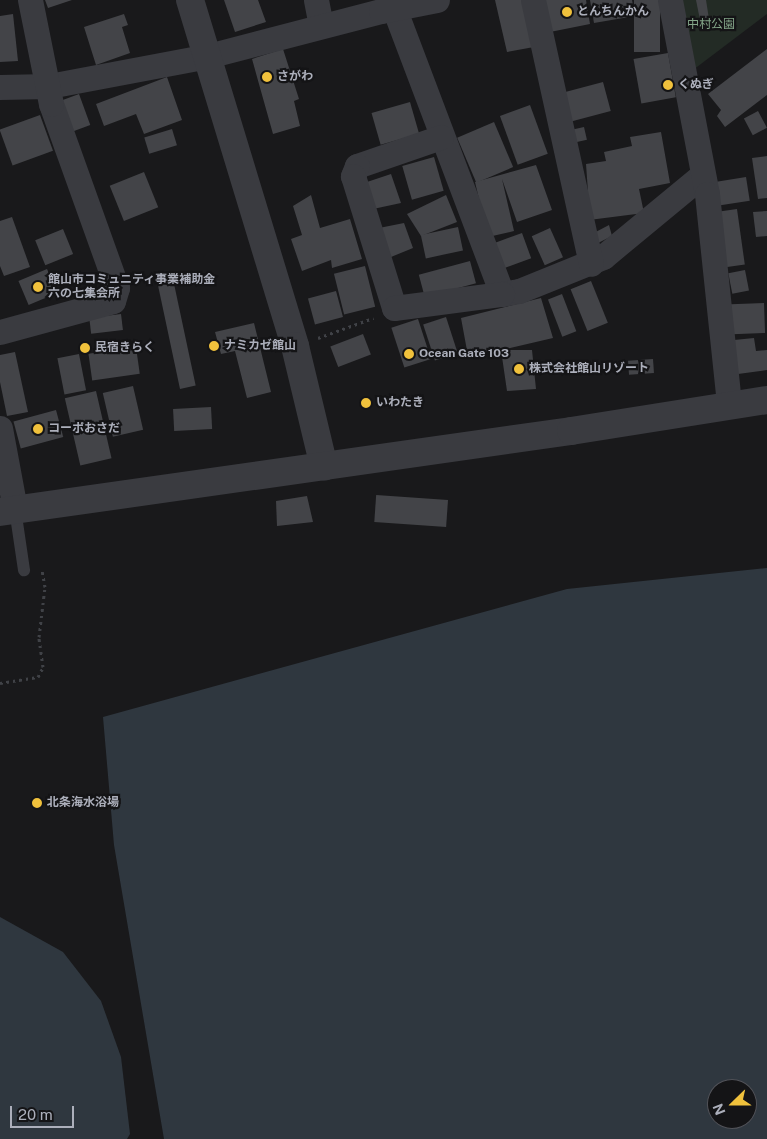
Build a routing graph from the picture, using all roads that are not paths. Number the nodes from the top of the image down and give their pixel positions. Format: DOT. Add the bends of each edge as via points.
graph roads {
  1 [pos="30,0"];
  2 [pos="190,0"];
  3 [pos="316,0"];
  4 [pos="437,0"];
  5 [pos="533,0"];
  6 [pos="670,0"];
  7 [pos="392,5"];
  8 [pos="322,26"];
  9 [pos="208,56"];
  10 [pos="49,86"];
  11 [pos="0,87"];
  12 [pos="441,137"];
  13 [pos="701,176"];
  14 [pos="590,264"];
  15 [pos="502,294"];
  16 [pos="0,332"];
  17 [pos="767,400"];
  18 [pos="729,405"];
  19 [pos="0,428"];
  20 [pos="324,467"];
  21 [pos="8,511"];
  22 [pos="24,570"];
  1 -- 10 [label="street"];
  2 -- 9 [label="street"];
  3 -- 8 [label="street"];
  4 -- 7 [label="street"];
  5 -- 14 [label="street"];
  6 -- 13 [label="street"];
  7 -- 8 [label="street"];
  7 -- 12 [label="street"];
  8 -- 9 [label="street"];
  9 -- 10 [label="street"];
  9 -- 20 [label="street" via="295,346"];
  10 -- 11 [label="street"];
  10 -- 16 [label="street" via="51,104 118,288 113,301"];
  12 -- 15 [label="street"];
  12 -- 15 [label="street" via="357,166 353,176 394,308"];
  13 -- 14 [label="street" via="603,258"];
  13 -- 18 [label="street" via="707,194"];
  14 -- 15 [label="street"];
  17 -- 18 [label="street"];
  18 -- 20 [label="street"];
  19 -- 21 [label="street"];
  20 -- 21 [label="street"];
  21 -- 22 [label="lane"];
}
